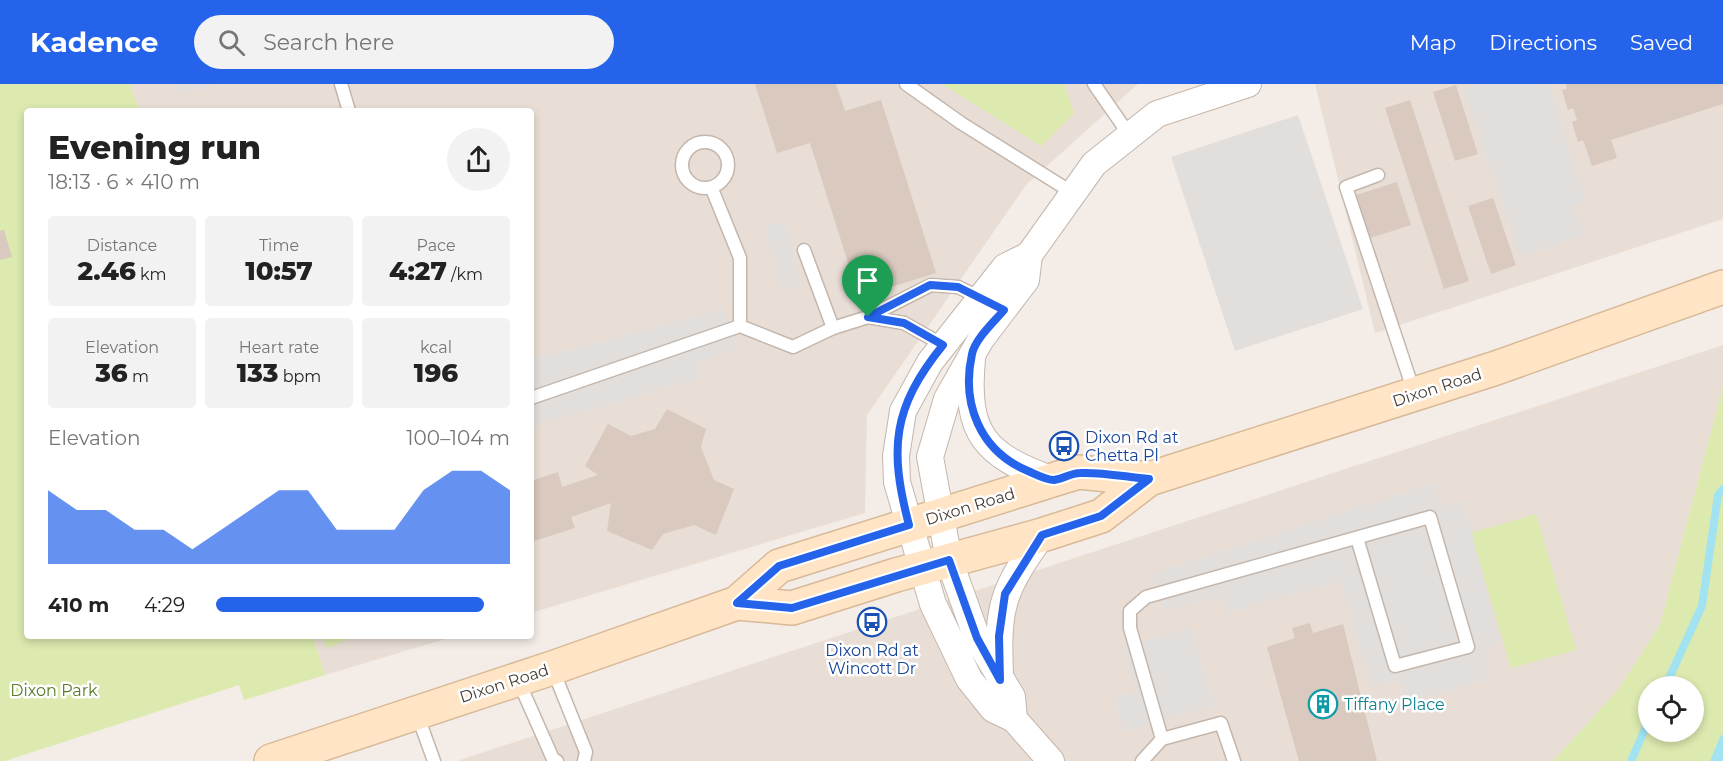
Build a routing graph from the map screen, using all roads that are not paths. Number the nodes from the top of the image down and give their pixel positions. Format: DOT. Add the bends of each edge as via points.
graph roads {
  1 [pos="341,84"];
  2 [pos="906,84"];
  3 [pos="1094,84"];
  4 [pos="1248,84"];
  5 [pos="348,108"];
  6 [pos="1130,136"];
  7 [pos="1378,175"];
  8 [pos="712,189"];
  9 [pos="1073,193"];
  10 [pos="804,250"];
  11 [pos="1029,255"];
  12 [pos="1723,287"];
  13 [pos="980,298"];
  14 [pos="1004,310"];
  15 [pos="868,317"];
  16 [pos="740,326"];
  17 [pos="833,328"];
  18 [pos="943,345"];
  19 [pos="972,352"];
  20 [pos="1415,394"];
  21 [pos="534,397"];
  22 [pos="1149,479"];
  23 [pos="1053,480"];
  24 [pos="924,520"];
  25 [pos="1042,535"];
  26 [pos="1357,538"];
  27 [pos="935,564"];
  28 [pos="737,603"];
  29 [pos="552,668"];
  30 [pos="518,678"];
  31 [pos="1000,680"];
  32 [pos="417,712"];
  33 [pos="1014,719"];
  34 [pos="1162,739"];
  35 [pos="271,761"];
  36 [pos="434,761"];
  37 [pos="557,761"];
  38 [pos="584,761"];
  39 [pos="1052,761"];
  40 [pos="1142,761"];
  41 [pos="1234,761"];
  1 -- 5 [label="lane"];
  2 -- 9 [label="lane"];
  3 -- 6 [label="lane"];
  4 -- 6 [label="street" via="1156,114"];
  6 -- 9 [label="street" via="1094,164"];
  7 -- 20 [label="lane" via="1346,187"];
  8 -- 16 [label="lane" via="740,258"];
  9 -- 11 [label="street"];
  10 -- 17 [label="lane"];
  11 -- 13 [label="street" via="1005,267"];
  11 -- 14 [label="street" via="1026,280"];
  12 -- 20 [label="main road, Dixon Road"];
  13 -- 14 [label="lane"];
  13 -- 15 [label="lane" via="958,287 930,285"];
  13 -- 18 [label="street"];
  14 -- 19 [label="street"];
  15 -- 17 [label="lane"];
  15 -- 18 [label="lane" via="904,323"];
  16 -- 17 [label="lane" via="794,347"];
  16 -- 21 [label="lane"];
  18 -- 24 [label="street" via="903,411 896,456 897,482"];
  19 -- 23 [label="street" via="969,387 973,414 984,439 1009,463"];
  19 -- 24 [label="street" via="947,399 933,441"];
  20 -- 22 [label="main road, Dixon Road"];
  22 -- 23 [label="main road, Dixon Road" via="1078,472"];
  22 -- 25 [label="main road, Dixon Road" via="1101,516"];
  23 -- 24 [label="main road, Dixon Road"];
  24 -- 27 [label="street"];
  24 -- 28 [label="main road, Dixon Road" via="779,566"];
  25 -- 27 [label="main road, Dixon Road"];
  25 -- 31 [label="street" via="1005,594 999,636"];
  26 -- 26 [label="lane" via="1430,518 1468,647 1395,666"];
  26 -- 34 [label="lane" via="1146,597 1130,611 1130,628"];
  27 -- 28 [label="main road, Dixon Road" via="792,608"];
  27 -- 31 [label="street"];
  27 -- 33 [label="street" via="933,604 969,679 993,709"];
  28 -- 29 [label="main road, Dixon Road"];
  29 -- 30 [label="main road, Dixon Road"];
  29 -- 38 [label="lane" via="586,752"];
  30 -- 32 [label="main road, Dixon Road"];
  30 -- 37 [label="lane"];
  31 -- 33 [label="street" via="1012,697"];
  32 -- 35 [label="main road, Dixon Road"];
  32 -- 36 [label="lane"];
  33 -- 39 [label="street"];
  34 -- 40 [label="lane"];
  34 -- 41 [label="lane" via="1221,723"];
}
